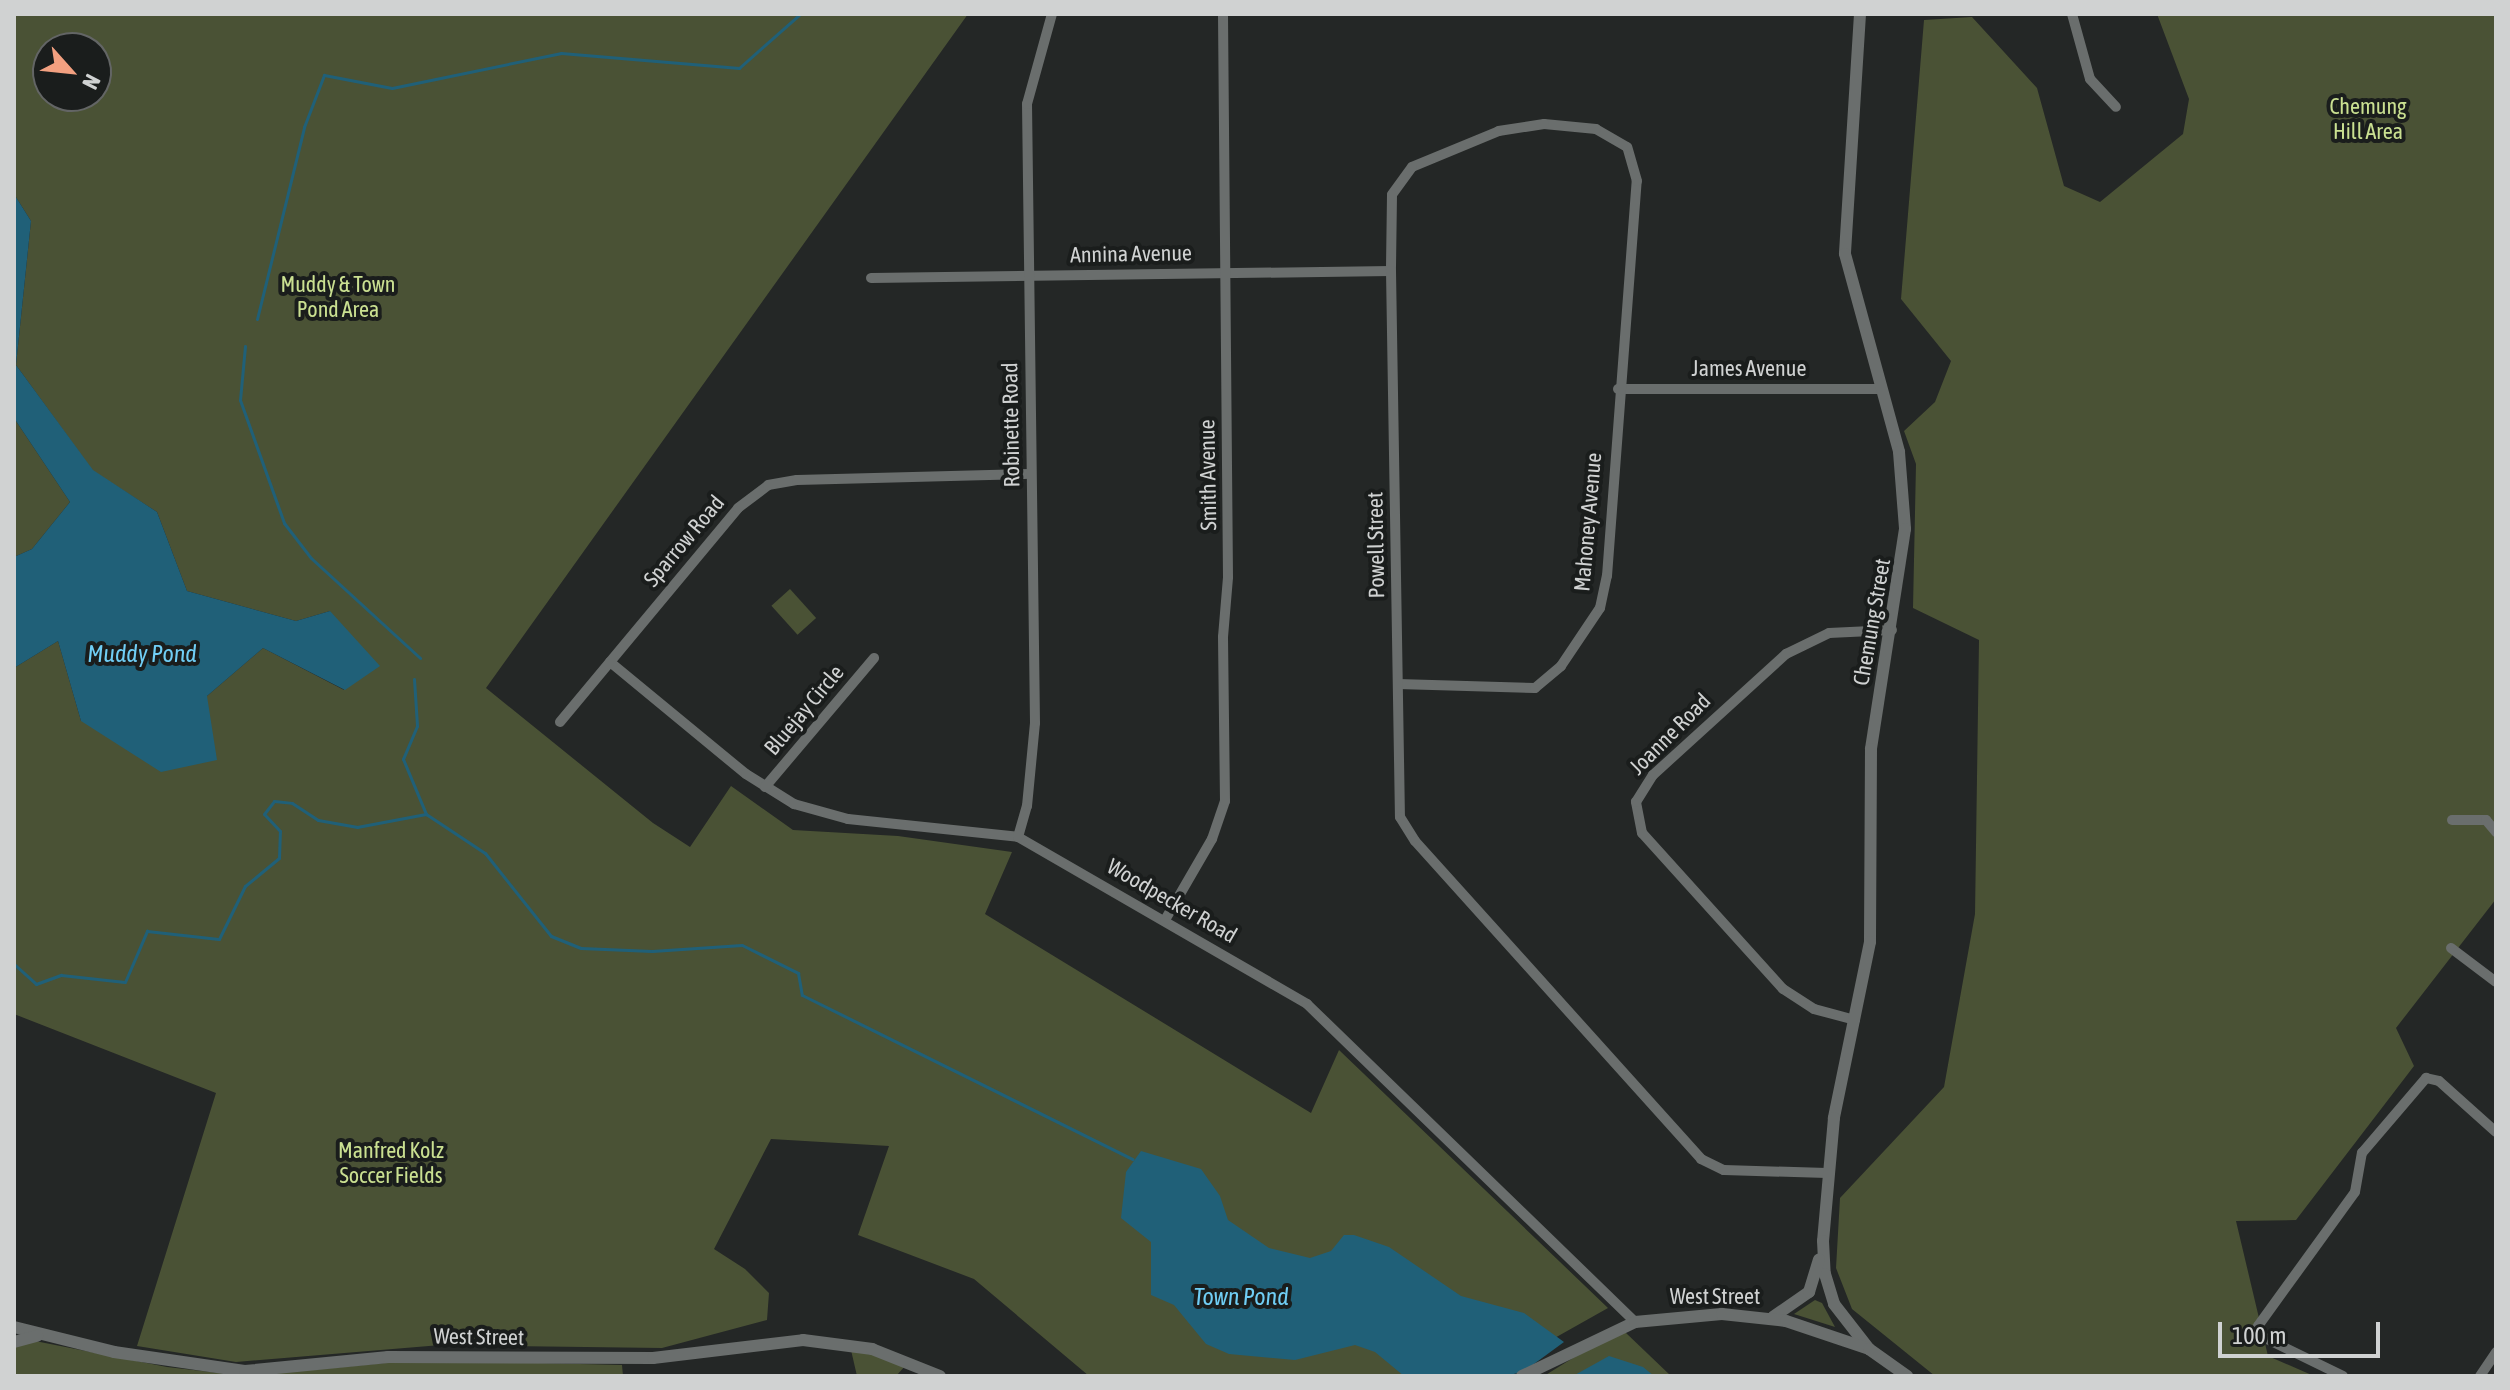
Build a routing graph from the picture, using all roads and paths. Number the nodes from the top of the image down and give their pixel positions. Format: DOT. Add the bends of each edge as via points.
graph roads {
  1 [pos="1052,14"];
  2 [pos="1223,14"];
  3 [pos="1860,14"];
  4 [pos="2072,14"];
  5 [pos="2116,107"];
  6 [pos="1391,271"];
  7 [pos="1226,273"];
  8 [pos="1028,276"];
  9 [pos="871,278"];
  10 [pos="1618,389"];
  11 [pos="1881,389"];
  12 [pos="1031,474"];
  13 [pos="1892,630"];
  14 [pos="874,658"];
  15 [pos="610,662"];
  16 [pos="1398,684"];
  17 [pos="560,722"];
  18 [pos="765,787"];
  19 [pos="2452,820"];
  20 [pos="2496,832"];
  21 [pos="1018,837"];
  22 [pos="1165,920"];
  23 [pos="2451,948"];
  24 [pos="2496,982"];
  25 [pos="1855,1020"];
  26 [pos="2496,1132"];
  27 [pos="1827,1173"];
  28 [pos="1823,1241"];
  29 [pos="1773,1317"];
  30 [pos="1635,1322"];
  31 [pos="14,1327"];
  32 [pos="40,1335"];
  33 [pos="14,1342"];
  34 [pos="1869,1349"];
  35 [pos="2496,1352"];
  36 [pos="1892,1372"];
  37 [pos="940,1376"];
  38 [pos="1522,1376"];
  39 [pos="1907,1376"];
  40 [pos="2343,1376"];
  41 [pos="2480,1376"];
  1 -- 8 [label="street, Robinette Road" via="1027,104"];
  2 -- 7 [label="street, Smith Avenue"];
  3 -- 11 [label="street, Chemung Street" via="1844,240"];
  4 -- 5 [label="street" via="2090,79"];
  6 -- 7 [label="street, Annina Avenue"];
  6 -- 10 [label="street, Powell Street" via="1392,195 1412,167 1517,127 1553,124 1607,133 1627,147 1636,167"];
  6 -- 16 [label="street, Powell Street"];
  7 -- 8 [label="street, Annina Avenue"];
  7 -- 22 [label="street, Smith Avenue" via="1225,801 1212,839"];
  8 -- 9 [label="street, Annina Avenue"];
  8 -- 12 [label="street, Robinette Road"];
  10 -- 11 [label="street, James Avenue"];
  10 -- 16 [label="street, Mahoney Avenue" via="1604,593 1561,666 1541,685 1525,690"];
  11 -- 13 [label="street, Chemung Street" via="1899,452 1905,501"];
  12 -- 15 [label="street, Sparrow Road" via="768,485 746,499"];
  12 -- 21 [label="street, Robinette Road" via="1035,736"];
  13 -- 25 [label="street, Chemung Street" via="1871,749 1873,914"];
  13 -- 25 [label="street, Joanne Road" via="1829,633 1786,654 1653,775 1636,802 1642,833 1783,989 1814,1009"];
  14 -- 18 [label="street, Bluejay Circle"];
  15 -- 17 [label="street, Sparrow Road"];
  15 -- 18 [label="street, Woodpecker Road"];
  16 -- 27 [label="street, Powell Street" via="1399,810 1415,841 1701,1159 1724,1170"];
  18 -- 21 [label="street, Woodpecker Road" via="830,816"];
  19 -- 20 [label="street" via="2486,820"];
  21 -- 22 [label="street, Woodpecker Road"];
  22 -- 30 [label="street, Woodpecker Road" via="1318,1011"];
  23 -- 24 [label="street"];
  25 -- 27 [label="street, Chemung Street"];
  26 -- 40 [label="street" via="2439,1081 2422,1080 2362,1153 2352,1197 2258,1326 2263,1337"];
  27 -- 28 [label="street, Chemung Street"];
  28 -- 29 [label="street, Chemung Street" via="1809,1292"];
  28 -- 34 [label="street, Chemung Street" via="1830,1295"];
  29 -- 30 [label="street, West Street" via="1712,1314"];
  29 -- 34 [label="street, West Street"];
  30 -- 38 [label="street, West Street"];
  31 -- 32 [label="street, West Street"];
  32 -- 33 [label="street"];
  32 -- 37 [label="street, West Street" via="245,1371 438,1355 635,1359 822,1340 890,1354"];
  34 -- 36 [label="street, West Street"];
  35 -- 41 [label="street"];
  36 -- 39 [label="street, West Street"];
}
